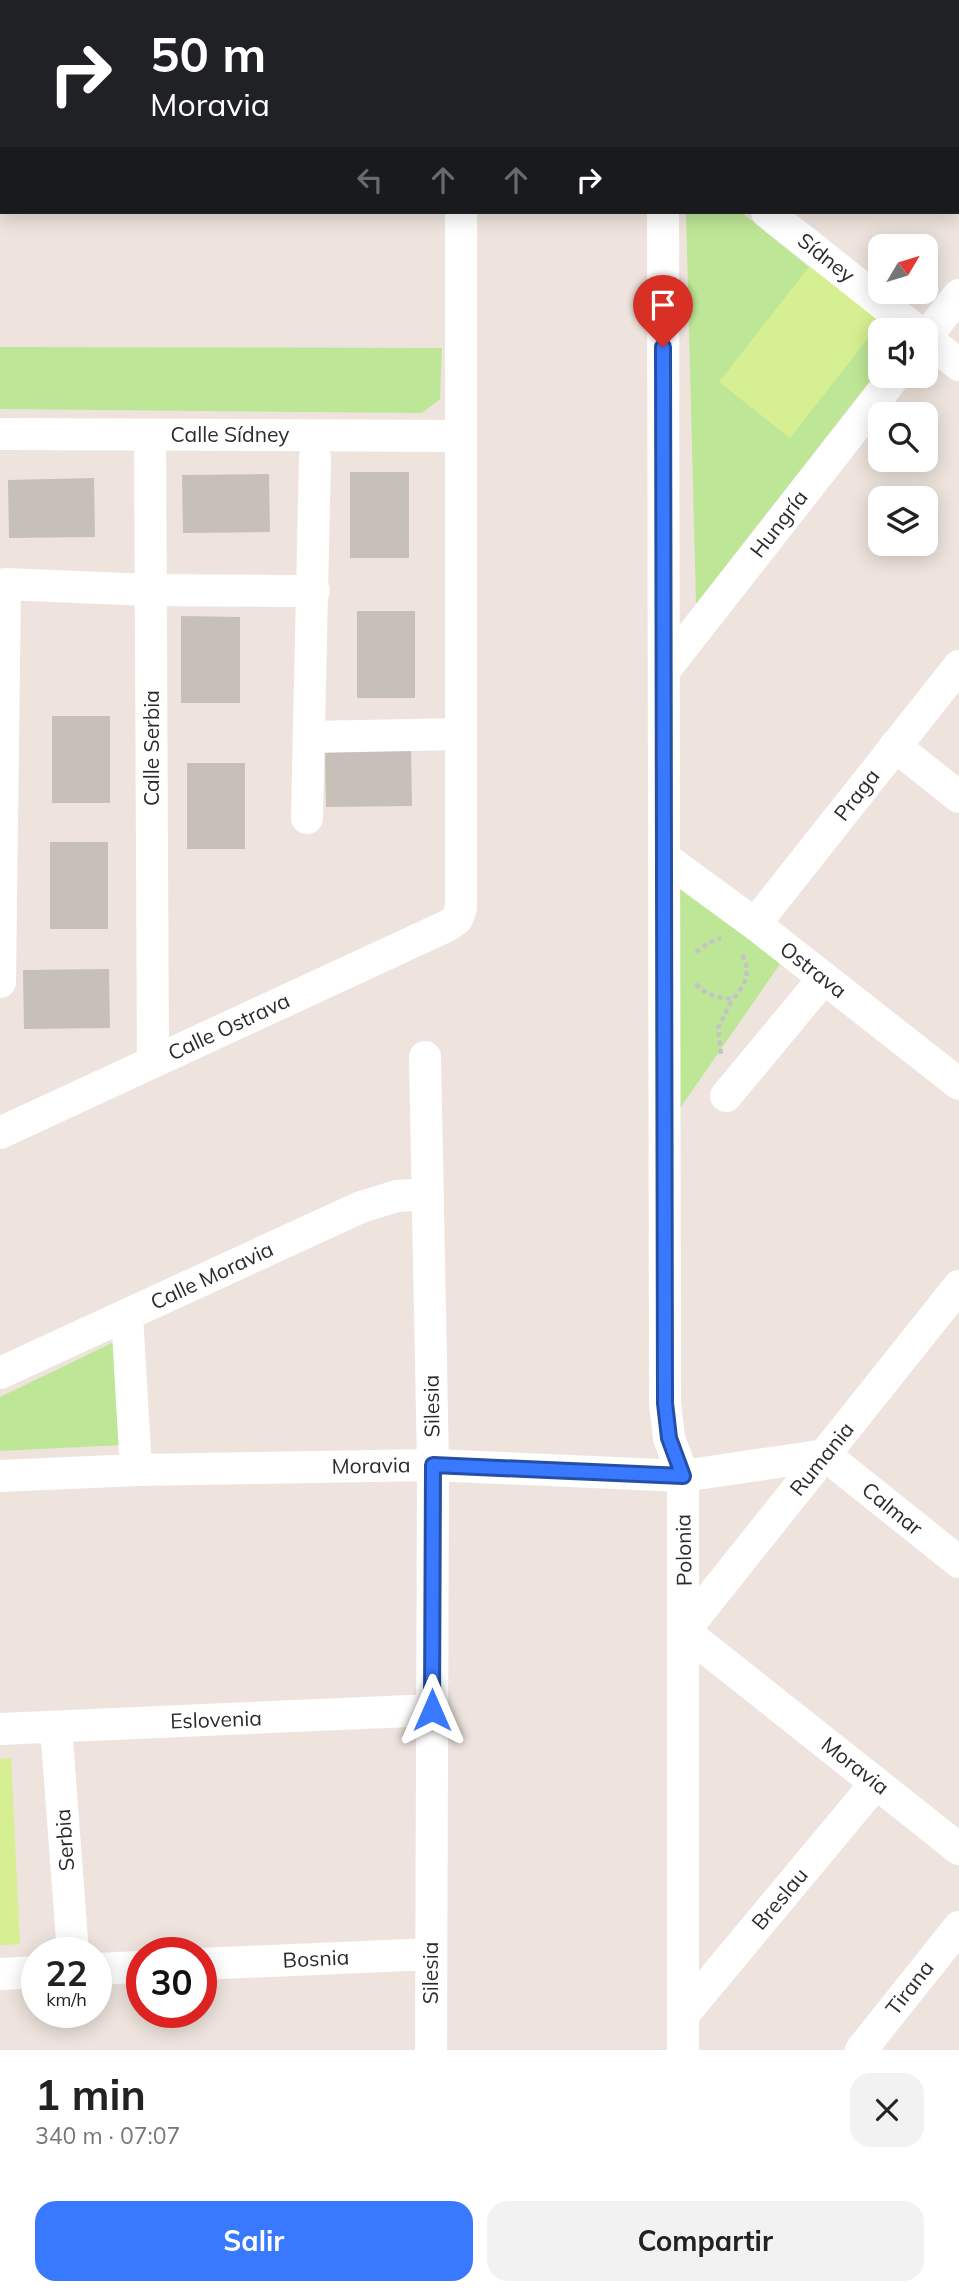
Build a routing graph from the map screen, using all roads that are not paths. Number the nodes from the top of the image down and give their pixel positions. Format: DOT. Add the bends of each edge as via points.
graph roads {
  1 [pos="461,214"];
  2 [pos="663,214"];
  3 [pos="770,214"];
  4 [pos="959,295"];
  5 [pos="901,318"];
  6 [pos="938,322"];
  7 [pos="938,347"];
  8 [pos="959,365"];
  9 [pos="886,388"];
  10 [pos="0,434"];
  11 [pos="150,435"];
  12 [pos="461,436"];
  13 [pos="315,457"];
  14 [pos="151,590"];
  15 [pos="314,591"];
  16 [pos="959,666"];
  17 [pos="664,671"];
  18 [pos="461,734"];
  19 [pos="310,737"];
  20 [pos="895,746"];
  21 [pos="959,797"];
  22 [pos="307,818"];
  23 [pos="666,859"];
  24 [pos="747,936"];
  25 [pos="824,978"];
  26 [pos="0,982"];
  27 [pos="425,1057"];
  28 [pos="153,1062"];
  29 [pos="959,1084"];
  30 [pos="726,1096"];
  31 [pos="0,1133"];
  32 [pos="428,1194"];
  33 [pos="959,1286"];
  34 [pos="127,1315"];
  35 [pos="0,1373"];
  36 [pos="825,1455"];
  37 [pos="433,1465"];
  38 [pos="136,1470"];
  39 [pos="0,1476"];
  40 [pos="683,1476"];
  41 [pos="959,1562"];
  42 [pos="684,1631"];
  43 [pos="432,1710"];
  44 [pos="56,1727"];
  45 [pos="0,1729"];
  46 [pos="876,1783"];
  47 [pos="959,1849"];
  48 [pos="959,1927"];
  49 [pos="72,1937"];
  50 [pos="431,1954"];
  51 [pos="217,1963"];
  52 [pos="21,1973"];
  53 [pos="0,1974"];
  54 [pos="683,2015"];
  55 [pos="431,2050"];
  56 [pos="683,2050"];
  57 [pos="862,2050"];
  1 -- 12 [label="street"];
  2 -- 17 [label="street, Polonia"];
  3 -- 5 [label="street, Sídney"];
  4 -- 6 [label="street"];
  7 -- 8 [label="street"];
  9 -- 17 [label="street, Hungría"];
  10 -- 11 [label="street, Calle Sídney"];
  11 -- 12 [label="street, Calle Sídney"];
  11 -- 14 [label="street, Calle Serbia"];
  12 -- 18 [label="street"];
  13 -- 15 [label="street"];
  14 -- 15 [label="street"];
  14 -- 26 [label="street" via="5,584"];
  14 -- 28 [label="street, Calle Serbia"];
  15 -- 19 [label="street"];
  16 -- 20 [label="street, Praga"];
  17 -- 23 [label="street, Polonia"];
  18 -- 19 [label="street"];
  18 -- 28 [label="street, Calle Ostrava" via="461,908 457,919"];
  19 -- 22 [label="street"];
  20 -- 21 [label="street"];
  20 -- 24 [label="street, Praga"];
  23 -- 24 [label="street, Ostrava" via="725,902"];
  23 -- 40 [label="street, Polonia" via="665,1403 669,1438"];
  24 -- 25 [label="street, Ostrava"];
  25 -- 29 [label="street, Ostrava"];
  25 -- 30 [label="street"];
  27 -- 32 [label="street, Silesia"];
  28 -- 31 [label="street, Calle Ostrava"];
  32 -- 34 [label="street, Calle Moravia" via="397,1196 361,1207"];
  32 -- 37 [label="street, Silesia"];
  33 -- 36 [label="street, Rumania"];
  34 -- 35 [label="street, Calle Moravia"];
  34 -- 38 [label="street"];
  36 -- 40 [label="street, Moravia"];
  36 -- 41 [label="street, Calmar"];
  36 -- 42 [label="street, Rumania"];
  37 -- 38 [label="street, Moravia"];
  37 -- 40 [label="street, Moravia"];
  37 -- 43 [label="street, Silesia"];
  38 -- 39 [label="street, Moravia"];
  40 -- 42 [label="street, Polonia"];
  42 -- 46 [label="street, Moravia"];
  42 -- 54 [label="street, Polonia"];
  43 -- 44 [label="street, Eslovenia"];
  43 -- 50 [label="street, Silesia"];
  44 -- 45 [label="street, Eslovenia"];
  44 -- 49 [label="street, Serbia"];
  46 -- 47 [label="street, Moravia"];
  46 -- 54 [label="street, Breslau"];
  48 -- 57 [label="street, Tirana"];
  50 -- 51 [label="street, Bosnia"];
  50 -- 55 [label="street, Silesia"];
  52 -- 53 [label="street"];
  54 -- 56 [label="street, Polonia"];
}
